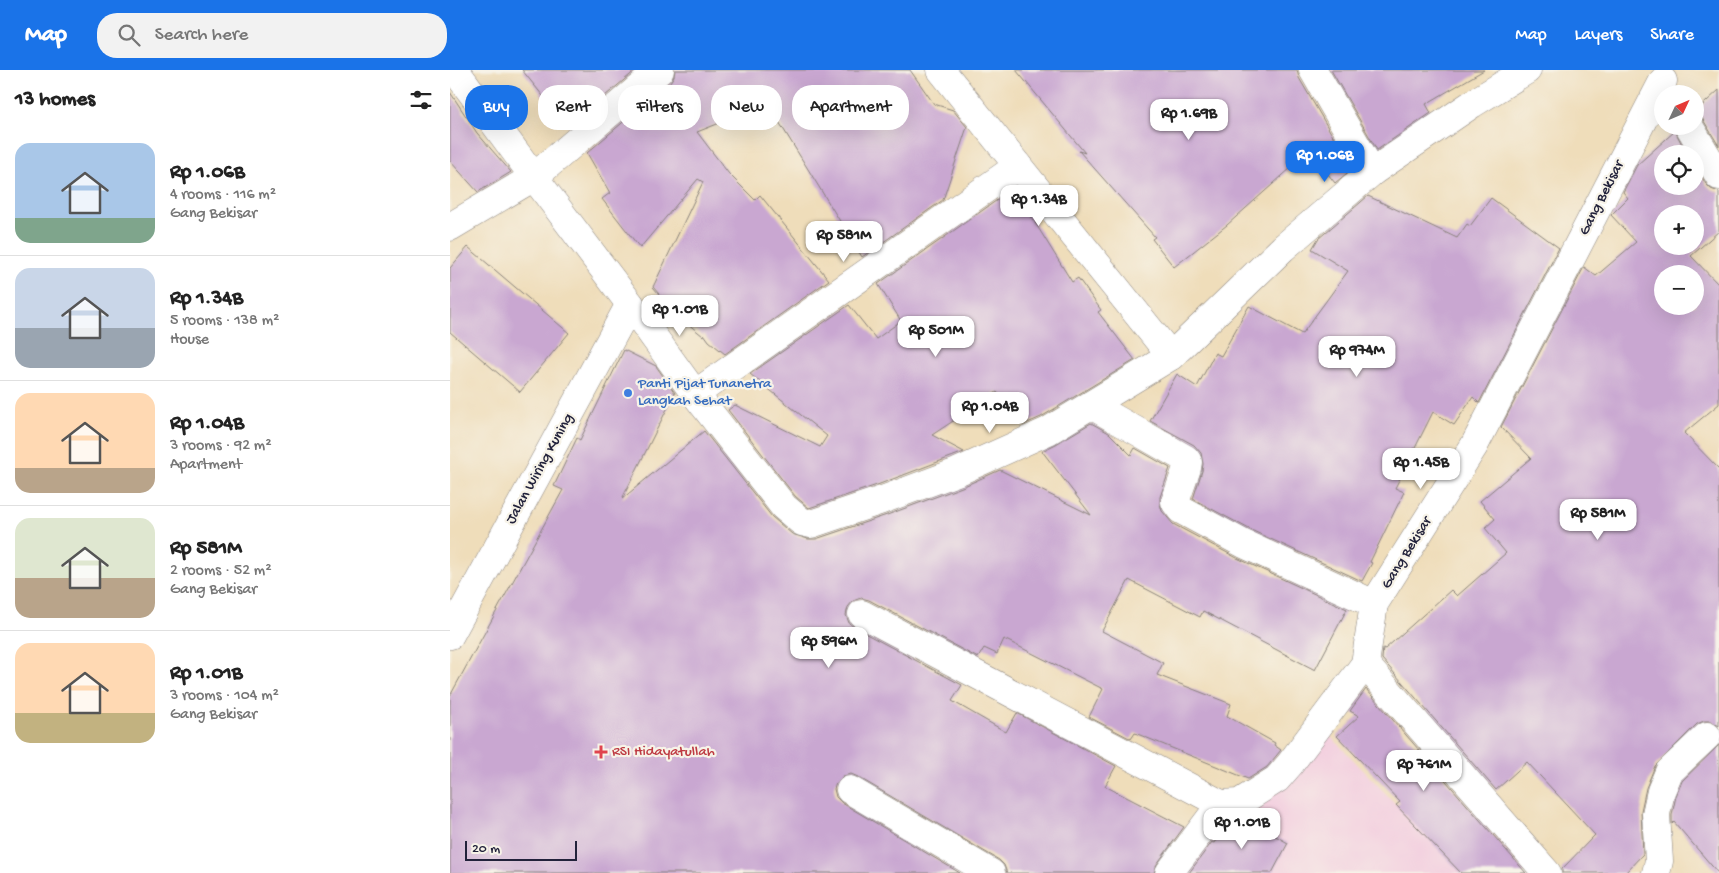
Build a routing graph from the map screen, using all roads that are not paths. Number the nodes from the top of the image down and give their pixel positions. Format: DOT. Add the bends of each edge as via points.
graph roads {
  1 [pos="456,70"];
  2 [pos="660,70"];
  3 [pos="942,70"];
  4 [pos="1313,70"];
  5 [pos="1527,70"];
  6 [pos="1663,82"];
  7 [pos="1694,135"];
  8 [pos="1018,166"];
  9 [pos="1372,172"];
  10 [pos="1719,176"];
  11 [pos="534,177"];
  12 [pos="450,227"];
  13 [pos="630,304"];
  14 [pos="1171,356"];
  15 [pos="695,394"];
  16 [pos="1091,405"];
  17 [pos="1374,604"];
  18 [pos="862,614"];
  19 [pos="450,635"];
  20 [pos="1365,664"];
  21 [pos="1707,736"];
  22 [pos="850,790"];
  23 [pos="1220,804"];
  24 [pos="991,873"];
  25 [pos="1168,873"];
  26 [pos="1547,873"];
  27 [pos="1656,873"];
  1 -- 11 [label="street"];
  2 -- 11 [label="street"];
  3 -- 8 [label="street"];
  4 -- 9 [label="street"];
  5 -- 9 [label="street"];
  6 -- 17 [label="street, Gang Bekisar" via="1474,446"];
  7 -- 10 [label="street"];
  8 -- 14 [label="street"];
  8 -- 15 [label="street"];
  9 -- 14 [label="street" via="1283,248"];
  11 -- 12 [label="street"];
  11 -- 13 [label="street"];
  13 -- 15 [label="street"];
  13 -- 19 [label="street, Jalan Wiring Kuning"];
  14 -- 16 [label="street"];
  15 -- 16 [label="street" via="784,507 807,524 817,524 956,472 1048,432"];
  16 -- 17 [label="street" via="1186,459 1187,468 1175,502 1181,510 1244,544"];
  17 -- 20 [label="street, Gang Bekisar"];
  18 -- 23 [label="street"];
  20 -- 23 [label="street, Gang Bekisar" via="1277,779 1239,803"];
  20 -- 26 [label="street"];
  21 -- 27 [label="street" via="1669,772 1661,791 1656,814 1659,861"];
  22 -- 24 [label="street"];
  23 -- 25 [label="street"];
}
